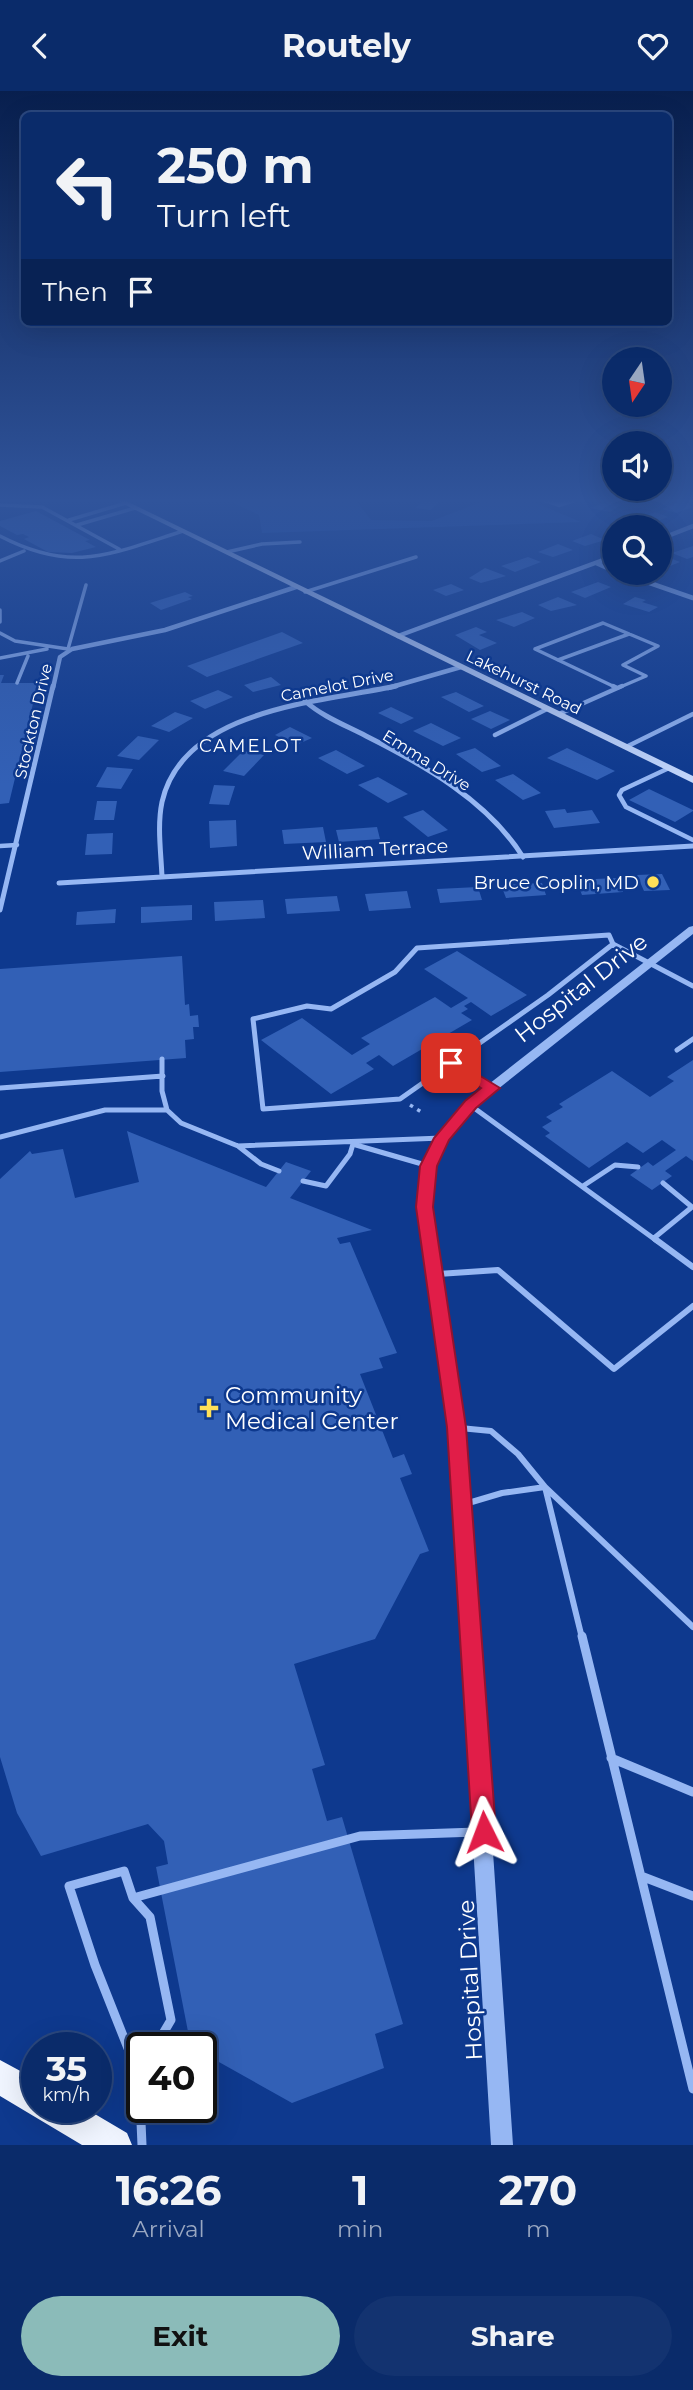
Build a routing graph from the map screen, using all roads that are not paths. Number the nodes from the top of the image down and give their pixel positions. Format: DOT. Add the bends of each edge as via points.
graph roads {
  1 [pos="84,594"];
  2 [pos="285,594"];
  3 [pos="311,594"];
  4 [pos="512,594"];
  5 [pos="0,610"];
  6 [pos="0,622"];
  7 [pos="0,633"];
  8 [pos="629,634"];
  9 [pos="398,636"];
  10 [pos="50,647"];
  11 [pos="68,649"];
  12 [pos="31,654"];
  13 [pos="0,658"];
  14 [pos="558,660"];
  15 [pos="461,667"];
  16 [pos="17,683"];
  17 [pos="617,688"];
  18 [pos="305,701"];
  19 [pos="547,709"];
  20 [pos="693,714"];
  21 [pos="559,715"];
  22 [pos="495,735"];
  23 [pos="626,747"];
  24 [pos="669,768"];
  25 [pos="693,780"];
  26 [pos="693,840"];
  27 [pos="17,845"];
  28 [pos="0,846"];
  29 [pos="693,846"];
  30 [pos="523,857"];
  31 [pos="162,877"];
  32 [pos="59,883"];
  33 [pos="0,910"];
  34 [pos="693,929"];
  35 [pos="613,944"];
  36 [pos="650,962"];
  37 [pos="693,986"];
  38 [pos="693,1039"];
  39 [pos="677,1050"];
  40 [pos="162,1059"];
  41 [pos="451,1063"];
  42 [pos="163,1076"];
  43 [pos="0,1088"];
  44 [pos="492,1088"];
  45 [pos="470,1105"];
  46 [pos="167,1110"];
  47 [pos="0,1137"];
  48 [pos="442,1138"];
  49 [pos="353,1144"];
  50 [pos="238,1146"];
  51 [pos="429,1166"];
  52 [pos="638,1167"];
  53 [pos="279,1171"];
  54 [pos="303,1181"];
  55 [pos="663,1183"];
  56 [pos="583,1185"];
  57 [pos="654,1238"];
  58 [pos="693,1267"];
  59 [pos="435,1275"];
  60 [pos="693,1306"];
  61 [pos="456,1427"];
  62 [pos="545,1487"];
  63 [pos="462,1505"];
  64 [pos="693,1627"];
  65 [pos="611,1758"];
  66 [pos="693,1792"];
  67 [pos="484,1832"];
  68 [pos="641,1876"];
  69 [pos="693,1896"];
  70 [pos="133,1898"];
  71 [pos="164,2032"];
  72 [pos="126,2039"];
  73 [pos="0,2077"];
  74 [pos="21,2089"];
  75 [pos="693,2089"];
  76 [pos="78,2123"];
  77 [pos="141,2123"];
  78 [pos="115,2145"];
  79 [pos="142,2145"];
  80 [pos="502,2145"];
  1 -- 11 [label="lane"];
  2 -- 11 [label="street, Stockton Drive" via="156,633"];
  3 -- 9 [label="main road, Lakehurst Road"];
  4 -- 9 [label="street"];
  5 -- 6 [label="lane"];
  7 -- 10 [label="lane" via="15,641"];
  8 -- 14 [label="lane"];
  8 -- 14 [label="lane" via="603,623 535,649"];
  8 -- 17 [label="lane" via="658,646 623,664 646,676"];
  9 -- 15 [label="main road, Lakehurst Road"];
  10 -- 11 [label="lane"];
  10 -- 12 [label="lane"];
  11 -- 27 [label="street, Stockton Drive" via="60,657"];
  12 -- 13 [label="lane"];
  12 -- 16 [label="lane" via="23,662"];
  14 -- 17 [label="lane"];
  15 -- 18 [label="street, Camelot Drive" via="392,687"];
  15 -- 19 [label="main road, Lakehurst Road"];
  17 -- 21 [label="lane"];
  18 -- 30 [label="street, Emma Drive" via="470,801 503,827"];
  18 -- 31 [label="street, Camelot Drive" via="259,714 224,731 196,750 172,777 161,809"];
  19 -- 21 [label="main road, Lakehurst Road"];
  19 -- 22 [label="lane"];
  20 -- 23 [label="lane"];
  21 -- 23 [label="main road, Lakehurst Road"];
  23 -- 24 [label="main road, Lakehurst Road"];
  24 -- 25 [label="main road, Lakehurst Road"];
  24 -- 26 [label="lane" via="619,795 626,807"];
  27 -- 28 [label="lane"];
  27 -- 33 [label="street, Stockton Drive"];
  29 -- 30 [label="street, William Terrace"];
  30 -- 31 [label="street, William Terrace"];
  31 -- 32 [label="street, William Terrace"];
  34 -- 36 [label="street, Hospital Drive"];
  35 -- 36 [label="lane"];
  35 -- 41 [label="lane"];
  35 -- 41 [label="lane" via="609,935 417,949 395,972 331,1009 307,1006 253,1019 262,1109 400,1099"];
  36 -- 37 [label="lane"];
  36 -- 44 [label="street, Hospital Drive"];
  38 -- 39 [label="lane"];
  40 -- 42 [label="lane"];
  41 -- 44 [label="lane"];
  42 -- 43 [label="lane"];
  42 -- 46 [label="lane"];
  44 -- 45 [label="street, Hospital Drive"];
  45 -- 48 [label="street, Hospital Drive"];
  45 -- 56 [label="lane"];
  46 -- 47 [label="lane" via="97,1111"];
  46 -- 50 [label="lane" via="181,1123"];
  48 -- 49 [label="lane" via="390,1137"];
  48 -- 51 [label="street, Hospital Drive"];
  49 -- 50 [label="lane"];
  49 -- 51 [label="lane"];
  49 -- 54 [label="lane" via="326,1186"];
  50 -- 53 [label="lane"];
  51 -- 59 [label="street, Hospital Drive" via="425,1207"];
  52 -- 56 [label="lane" via="615,1163"];
  55 -- 57 [label="lane" via="692,1207"];
  56 -- 57 [label="lane"];
  57 -- 58 [label="lane"];
  59 -- 60 [label="lane" via="498,1270 614,1369"];
  59 -- 61 [label="street, Hospital Drive"];
  61 -- 62 [label="lane" via="491,1431"];
  61 -- 63 [label="street, Hospital Drive"];
  62 -- 63 [label="lane"];
  62 -- 64 [label="lane"];
  62 -- 65 [label="lane"];
  63 -- 67 [label="street, Hospital Drive"];
  65 -- 66 [label="lane"];
  65 -- 68 [label="lane"];
  67 -- 70 [label="lane" via="360,1836"];
  67 -- 80 [label="street, Hospital Drive"];
  68 -- 69 [label="lane"];
  68 -- 75 [label="lane"];
  70 -- 71 [label="lane" via="150,1917 172,2020"];
  70 -- 72 [label="lane" via="124,1871 69,1887"];
  73 -- 74 [label="highway"];
  76 -- 78 [label="highway"];
  77 -- 79 [label="lane"];
}
